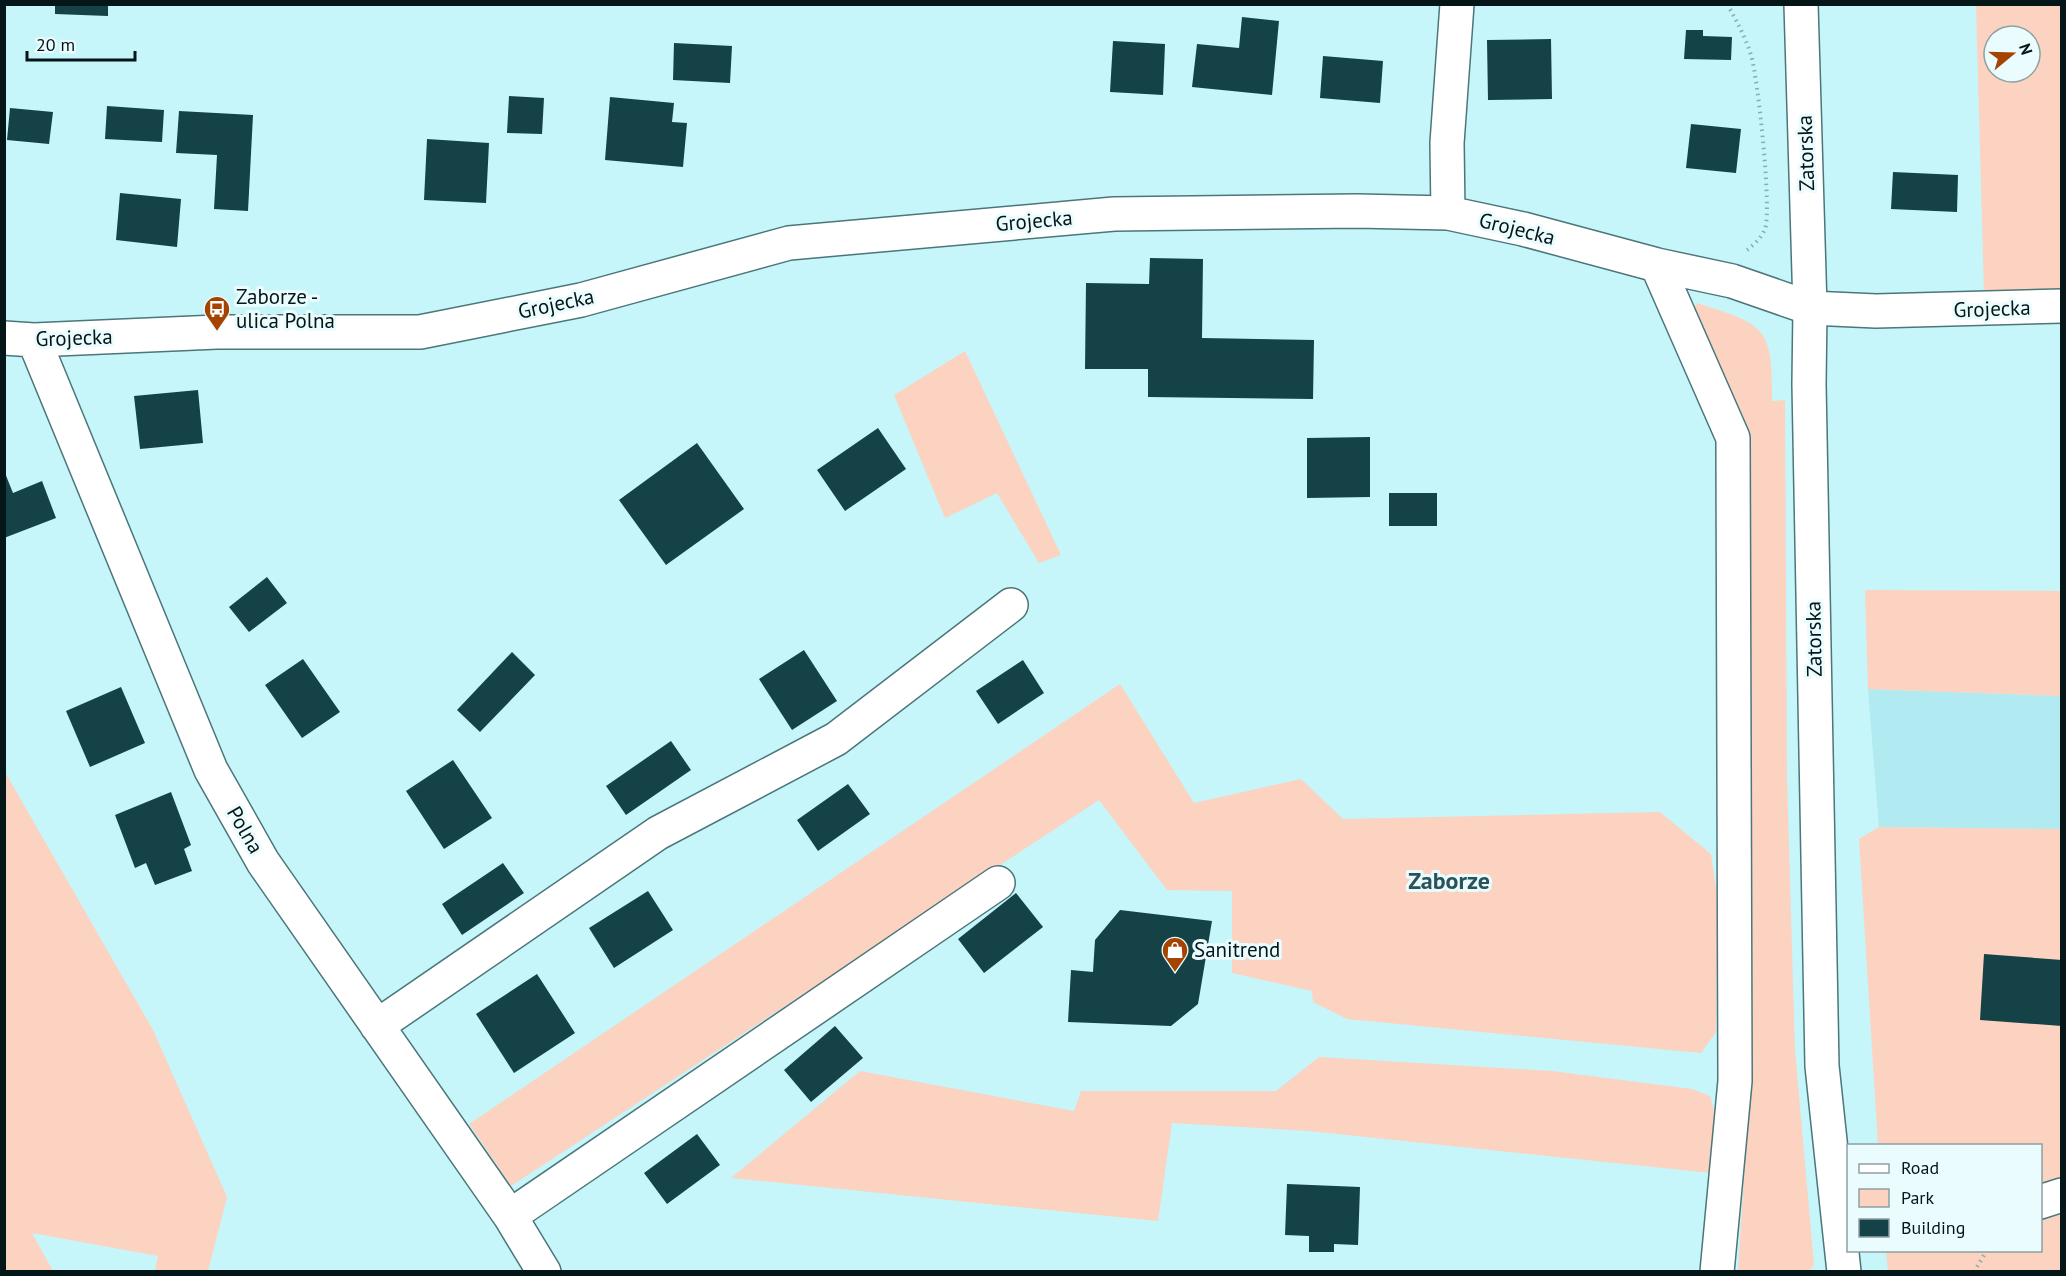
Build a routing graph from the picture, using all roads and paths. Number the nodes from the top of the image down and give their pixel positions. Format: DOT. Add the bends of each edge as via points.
graph roads {
  1 [pos="1457,4"];
  2 [pos="1727,4"];
  3 [pos="1801,4"];
  4 [pos="1448,213"];
  5 [pos="1745,252"];
  6 [pos="1657,265"];
  7 [pos="2061,306"];
  8 [pos="1810,308"];
  9 [pos="19,339"];
  10 [pos="1011,605"];
  11 [pos="998,883"];
  12 [pos="377,1026"];
  13 [pos="2061,1195"];
  14 [pos="2042,1201"];
  15 [pos="510,1216"];
  16 [pos="1986,1252"];
  17 [pos="544,1272"];
  18 [pos="1717,1272"];
  19 [pos="1844,1272"];
  20 [pos="1974,1272"];
  1 -- 4 [label="street" via="1447,143"];
  2 -- 5 [label="path" via="1752,57 1765,173 1765,229"];
  3 -- 8 [label="street, Zatorska"];
  4 -- 6 [label="street, Grojecka"];
  4 -- 9 [label="street, Grojecka" via="1114,214 912,231 789,243 581,300 420,332 217,332"];
  6 -- 8 [label="street, Grojecka" via="1732,281"];
  6 -- 18 [label="street" via="1733,438 1735,1081"];
  7 -- 8 [label="street, Grojecka" via="1876,311"];
  8 -- 19 [label="street, Zatorska" via="1822,1066"];
  9 -- 12 [label="street, Polna" via="210,771 263,862"];
  10 -- 12 [label="street" via="836,739 658,833"];
  11 -- 15 [label="street"];
  12 -- 15 [label="street, Polna"];
  13 -- 14 [label="street"];
  15 -- 17 [label="street, Polna"];
  16 -- 20 [label="path"];
}
